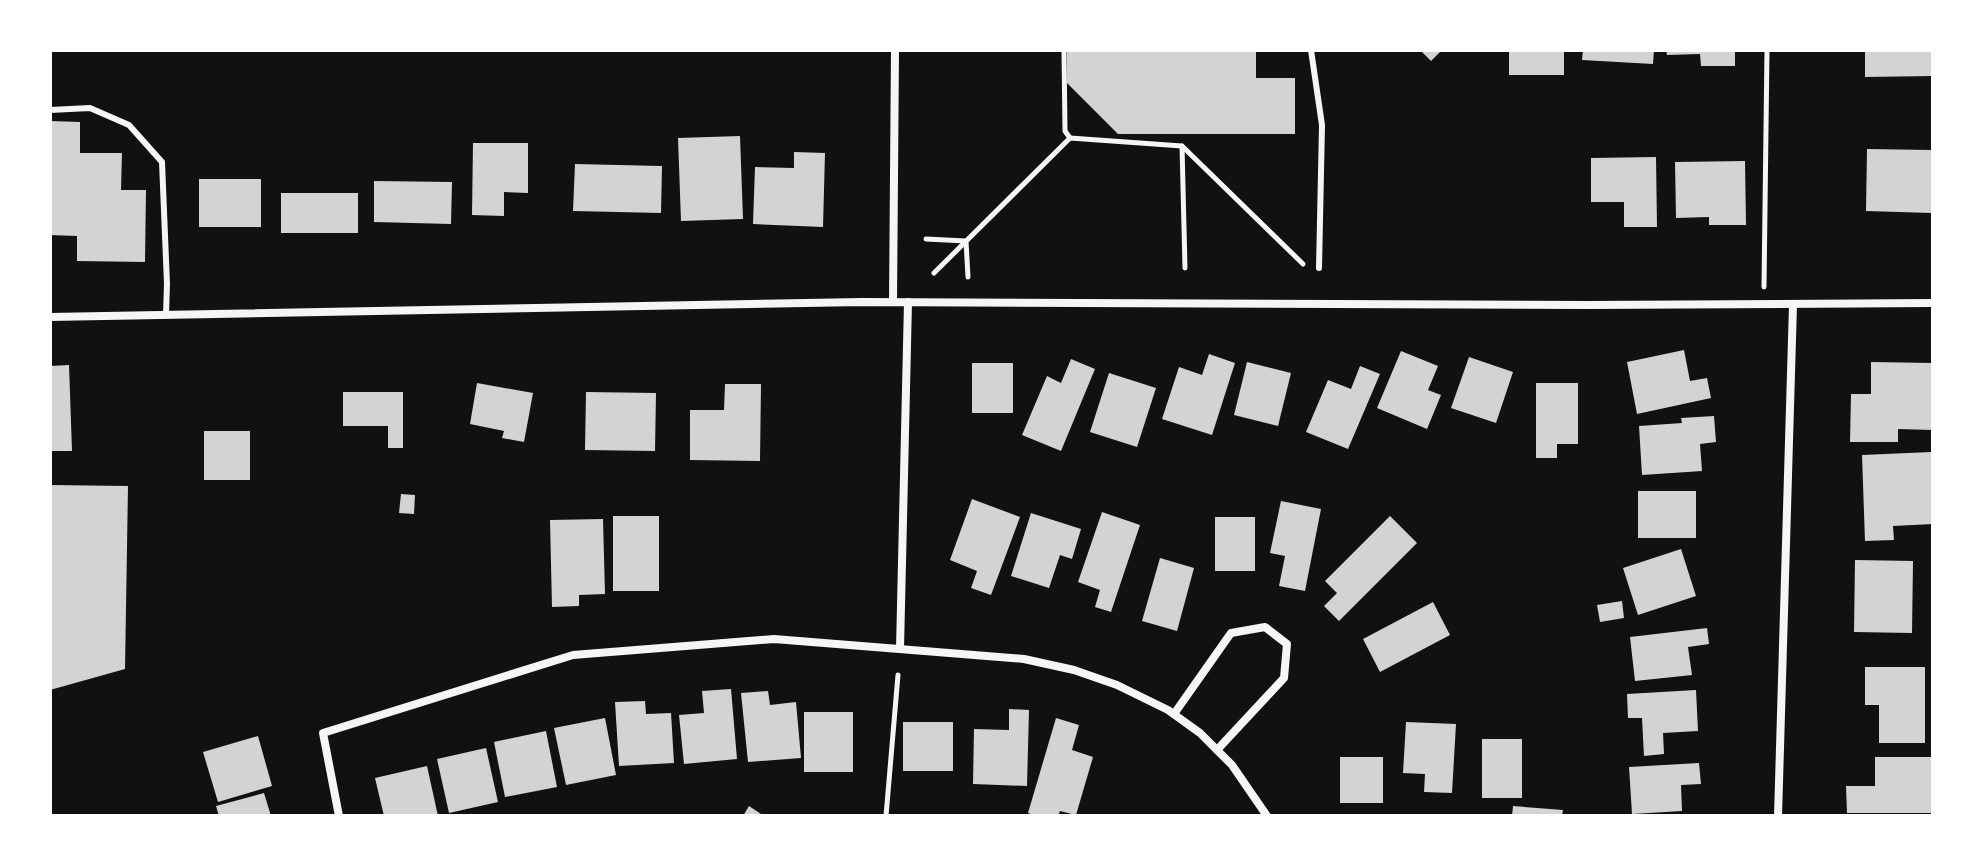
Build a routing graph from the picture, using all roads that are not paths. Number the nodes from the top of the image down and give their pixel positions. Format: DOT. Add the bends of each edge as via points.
graph roads {
  1 [pos="895,50"];
  2 [pos="1311,50"];
  3 [pos="50,110"];
  4 [pos="1319,268"];
  5 [pos="893,302"];
  6 [pos="908,302"];
  7 [pos="1933,303"];
  8 [pos="1793,305"];
  9 [pos="166,314"];
  10 [pos="50,317"];
  11 [pos="900,649"];
  12 [pos="1174,714"];
  13 [pos="1217,750"];
  14 [pos="339,816"];
  15 [pos="1267,816"];
  16 [pos="1778,816"];
  1 -- 5 [label="street"];
  2 -- 4 [label="lane" via="1322,125"];
  3 -- 9 [label="lane" via="90,108 129,125 162,162"];
  5 -- 6 [label="street"];
  5 -- 9 [label="street"];
  6 -- 8 [label="street"];
  6 -- 11 [label="street"];
  7 -- 8 [label="street"];
  8 -- 16 [label="street"];
  9 -- 10 [label="street"];
  11 -- 12 [label="street" via="1024,659 1074,670"];
  11 -- 14 [label="street" via="774,639 573,655 323,733"];
  12 -- 13 [label="street"];
  12 -- 13 [label="street" via="1231,633 1265,627 1287,644 1284,678"];
  13 -- 15 [label="street"];
}
